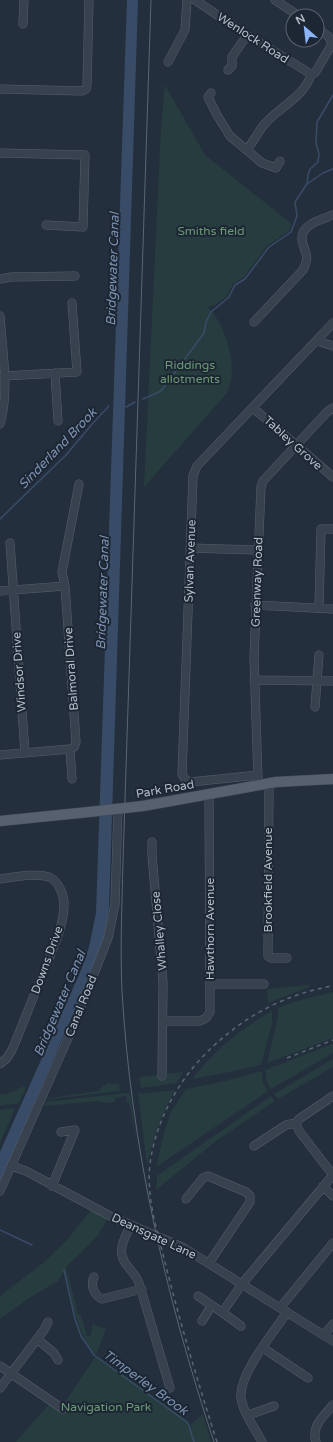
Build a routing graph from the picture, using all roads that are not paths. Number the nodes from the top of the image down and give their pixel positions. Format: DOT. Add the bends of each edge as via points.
graph roads {
  1 [pos="24,0"];
  2 [pos="89,0"];
  3 [pos="187,0"];
  4 [pos="195,0"];
  5 [pos="275,0"];
  6 [pos="287,8"];
  7 [pos="23,24"];
  8 [pos="325,34"];
  9 [pos="247,35"];
  10 [pos="169,57"];
  11 [pos="233,68"];
  12 [pos="311,74"];
  13 [pos="0,89"];
  14 [pos="208,95"];
  15 [pos="248,150"];
  16 [pos="0,153"];
  17 [pos="280,160"];
  18 [pos="333,215"];
  19 [pos="46,225"];
  20 [pos="75,276"];
  21 [pos="0,279"];
  22 [pos="72,303"];
  23 [pos="0,316"];
  24 [pos="254,322"];
  25 [pos="333,323"];
  26 [pos="317,340"];
  27 [pos="1,341"];
  28 [pos="333,346"];
  29 [pos="55,373"];
  30 [pos="4,376"];
  31 [pos="253,408"];
  32 [pos="333,408"];
  33 [pos="58,421"];
  34 [pos="0,424"];
  35 [pos="296,445"];
  36 [pos="333,477"];
  37 [pos="79,484"];
  38 [pos="333,529"];
  39 [pos="10,543"];
  40 [pos="190,548"];
  41 [pos="258,550"];
  42 [pos="65,586"];
  43 [pos="0,591"];
  44 [pos="13,591"];
  45 [pos="255,605"];
  46 [pos="319,608"];
  47 [pos="333,609"];
  48 [pos="320,655"];
  49 [pos="254,680"];
  50 [pos="317,681"];
  51 [pos="333,681"];
  52 [pos="315,707"];
  53 [pos="70,749"];
  54 [pos="25,753"];
  55 [pos="0,755"];
  56 [pos="258,775"];
  57 [pos="72,779"];
  58 [pos="333,779"];
  59 [pos="269,783"];
  60 [pos="258,785"];
  61 [pos="209,794"];
  62 [pos="118,809"];
  63 [pos="0,821"];
  64 [pos="152,842"];
  65 [pos="0,879"];
  66 [pos="287,958"];
  67 [pos="210,984"];
  68 [pos="264,984"];
  69 [pos="163,1021"];
  70 [pos="0,1064"];
  71 [pos="162,1076"];
  72 [pos="333,1096"];
  73 [pos="296,1123"];
  74 [pos="61,1132"];
  75 [pos="254,1146"];
  76 [pos="12,1163"];
  77 [pos="333,1175"];
  78 [pos="52,1186"];
  79 [pos="323,1186"];
  80 [pos="0,1191"];
  81 [pos="333,1196"];
  82 [pos="186,1199"];
  83 [pos="131,1225"];
  84 [pos="333,1243"];
  85 [pos="209,1263"];
  86 [pos="94,1277"];
  87 [pos="242,1284"];
  88 [pos="142,1290"];
  89 [pos="198,1296"];
  90 [pos="212,1305"];
  91 [pos="283,1310"];
  92 [pos="223,1313"];
  93 [pos="202,1321"];
  94 [pos="48,1322"];
  95 [pos="333,1324"];
  96 [pos="241,1326"];
  97 [pos="324,1335"];
  98 [pos="37,1339"];
  99 [pos="333,1341"];
  100 [pos="263,1348"];
  101 [pos="58,1360"];
  102 [pos="0,1366"];
  103 [pos="11,1373"];
  104 [pos="308,1378"];
  105 [pos="167,1385"];
  106 [pos="0,1388"];
  107 [pos="333,1405"];
  108 [pos="274,1406"];
  109 [pos="63,1409"];
  110 [pos="248,1415"];
  111 [pos="262,1442"];
  112 [pos="316,1442"];
  1 -- 7 [label="street"];
  2 -- 13 [label="street" via="86,89"];
  3 -- 10 [label="street" via="185,30"];
  4 -- 9 [label="street, Wenlock Road"];
  5 -- 6 [label="street"];
  8 -- 12 [label="street" via="332,44 315,72"];
  9 -- 11 [label="street" via="232,57"];
  9 -- 12 [label="street, Wenlock Road"];
  12 -- 15 [label="street" via="296,96 263,126"];
  14 -- 15 [label="street" via="226,130"];
  15 -- 17 [label="street" via="262,163 276,170"];
  16 -- 19 [label="street" via="85,155 83,227"];
  18 -- 24 [label="street" via="314,222 305,229 302,238 308,255 303,270"];
  20 -- 21 [label="street" via="11,276"];
  22 -- 29 [label="street" via="77,372"];
  23 -- 27 [label="street"];
  25 -- 26 [label="street, Sylvan Avenue"];
  26 -- 28 [label="street"];
  26 -- 31 [label="street, Sylvan Avenue"];
  27 -- 30 [label="street"];
  29 -- 30 [label="street"];
  29 -- 33 [label="street"];
  30 -- 34 [label="street"];
  31 -- 35 [label="street, Tabley Grove"];
  31 -- 40 [label="street, Sylvan Avenue" via="194,472"];
  32 -- 35 [label="street, Greenway Road"];
  35 -- 36 [label="street, Tabley Grove"];
  35 -- 41 [label="street, Greenway Road" via="262,484"];
  37 -- 42 [label="street, Balmoral Drive" via="63,564"];
  38 -- 46 [label="street" via="321,529"];
  39 -- 44 [label="street, Windsor Drive"];
  40 -- 41 [label="street"];
  40 -- 56 [label="street, Sylvan Avenue" via="182,775 190,782"];
  41 -- 45 [label="street, Greenway Road"];
  42 -- 44 [label="street"];
  42 -- 53 [label="street, Balmoral Drive" via="76,742"];
  43 -- 44 [label="street"];
  44 -- 54 [label="street, Windsor Drive"];
  45 -- 46 [label="street"];
  45 -- 49 [label="street, Greenway Road"];
  46 -- 47 [label="street"];
  48 -- 50 [label="street"];
  49 -- 50 [label="street"];
  49 -- 56 [label="street, Greenway Road"];
  50 -- 51 [label="street"];
  50 -- 52 [label="street"];
  53 -- 54 [label="street"];
  53 -- 57 [label="street"];
  54 -- 55 [label="street"];
  56 -- 60 [label="street, Greenway Road"];
  58 -- 59 [label="main road, Park Road"];
  59 -- 60 [label="main road, Park Road"];
  59 -- 66 [label="street, Brookfield Avenue" via="268,956"];
  60 -- 61 [label="main road, Park Road"];
  61 -- 62 [label="main road, Park Road, bridge"];
  61 -- 67 [label="street, Hawthorn Avenue"];
  62 -- 63 [label="main road, Park Road, bridge"];
  62 -- 76 [label="street, Canal Road" via="115,904 108,938 67,1040"];
  64 -- 69 [label="street, Whalley Close" via="163,983"];
  65 -- 70 [label="street, Downs Drive" via="33,875 52,878 61,891 64,904 54,946 12,1050"];
  67 -- 68 [label="street"];
  67 -- 69 [label="street, Hawthorn Avenue" via="211,1010 206,1018 200,1021"];
  69 -- 71 [label="street, Whalley Close"];
  72 -- 73 [label="street"];
  73 -- 75 [label="street" via="286,1125"];
  73 -- 77 [label="street" via="299,1131"];
  74 -- 78 [label="street" via="75,1130"];
  76 -- 78 [label="street, Deansgate Lane"];
  76 -- 80 [label="street, Canal Road"];
  77 -- 79 [label="street"];
  78 -- 83 [label="street, Deansgate Lane"];
  79 -- 81 [label="street"];
  79 -- 87 [label="street"];
  82 -- 85 [label="street" via="203,1178 208,1176 250,1196 250,1202"];
  83 -- 85 [label="street, Deansgate Lane" via="177,1244"];
  83 -- 88 [label="street" via="122,1244 122,1254 124,1262 138,1280"];
  84 -- 91 [label="street"];
  85 -- 87 [label="street, Deansgate Lane"];
  86 -- 88 [label="street" via="92,1282 95,1293 102,1299"];
  87 -- 91 [label="street, Deansgate Lane"];
  87 -- 92 [label="street"];
  88 -- 105 [label="street"];
  89 -- 90 [label="street"];
  90 -- 92 [label="street"];
  90 -- 93 [label="street"];
  91 -- 97 [label="street, Deansgate Lane"];
  91 -- 100 [label="street"];
  92 -- 96 [label="street"];
  94 -- 98 [label="street"];
  95 -- 97 [label="street"];
  97 -- 99 [label="street, Deansgate Lane"];
  98 -- 101 [label="street" via="54,1353"];
  98 -- 103 [label="street"];
  100 -- 104 [label="street"];
  100 -- 110 [label="street" via="247,1372 242,1386 241,1398"];
  102 -- 103 [label="street"];
  103 -- 106 [label="street"];
  103 -- 109 [label="street"];
  107 -- 112 [label="street" via="316,1427"];
  108 -- 110 [label="street"];
  110 -- 111 [label="street"];
}
